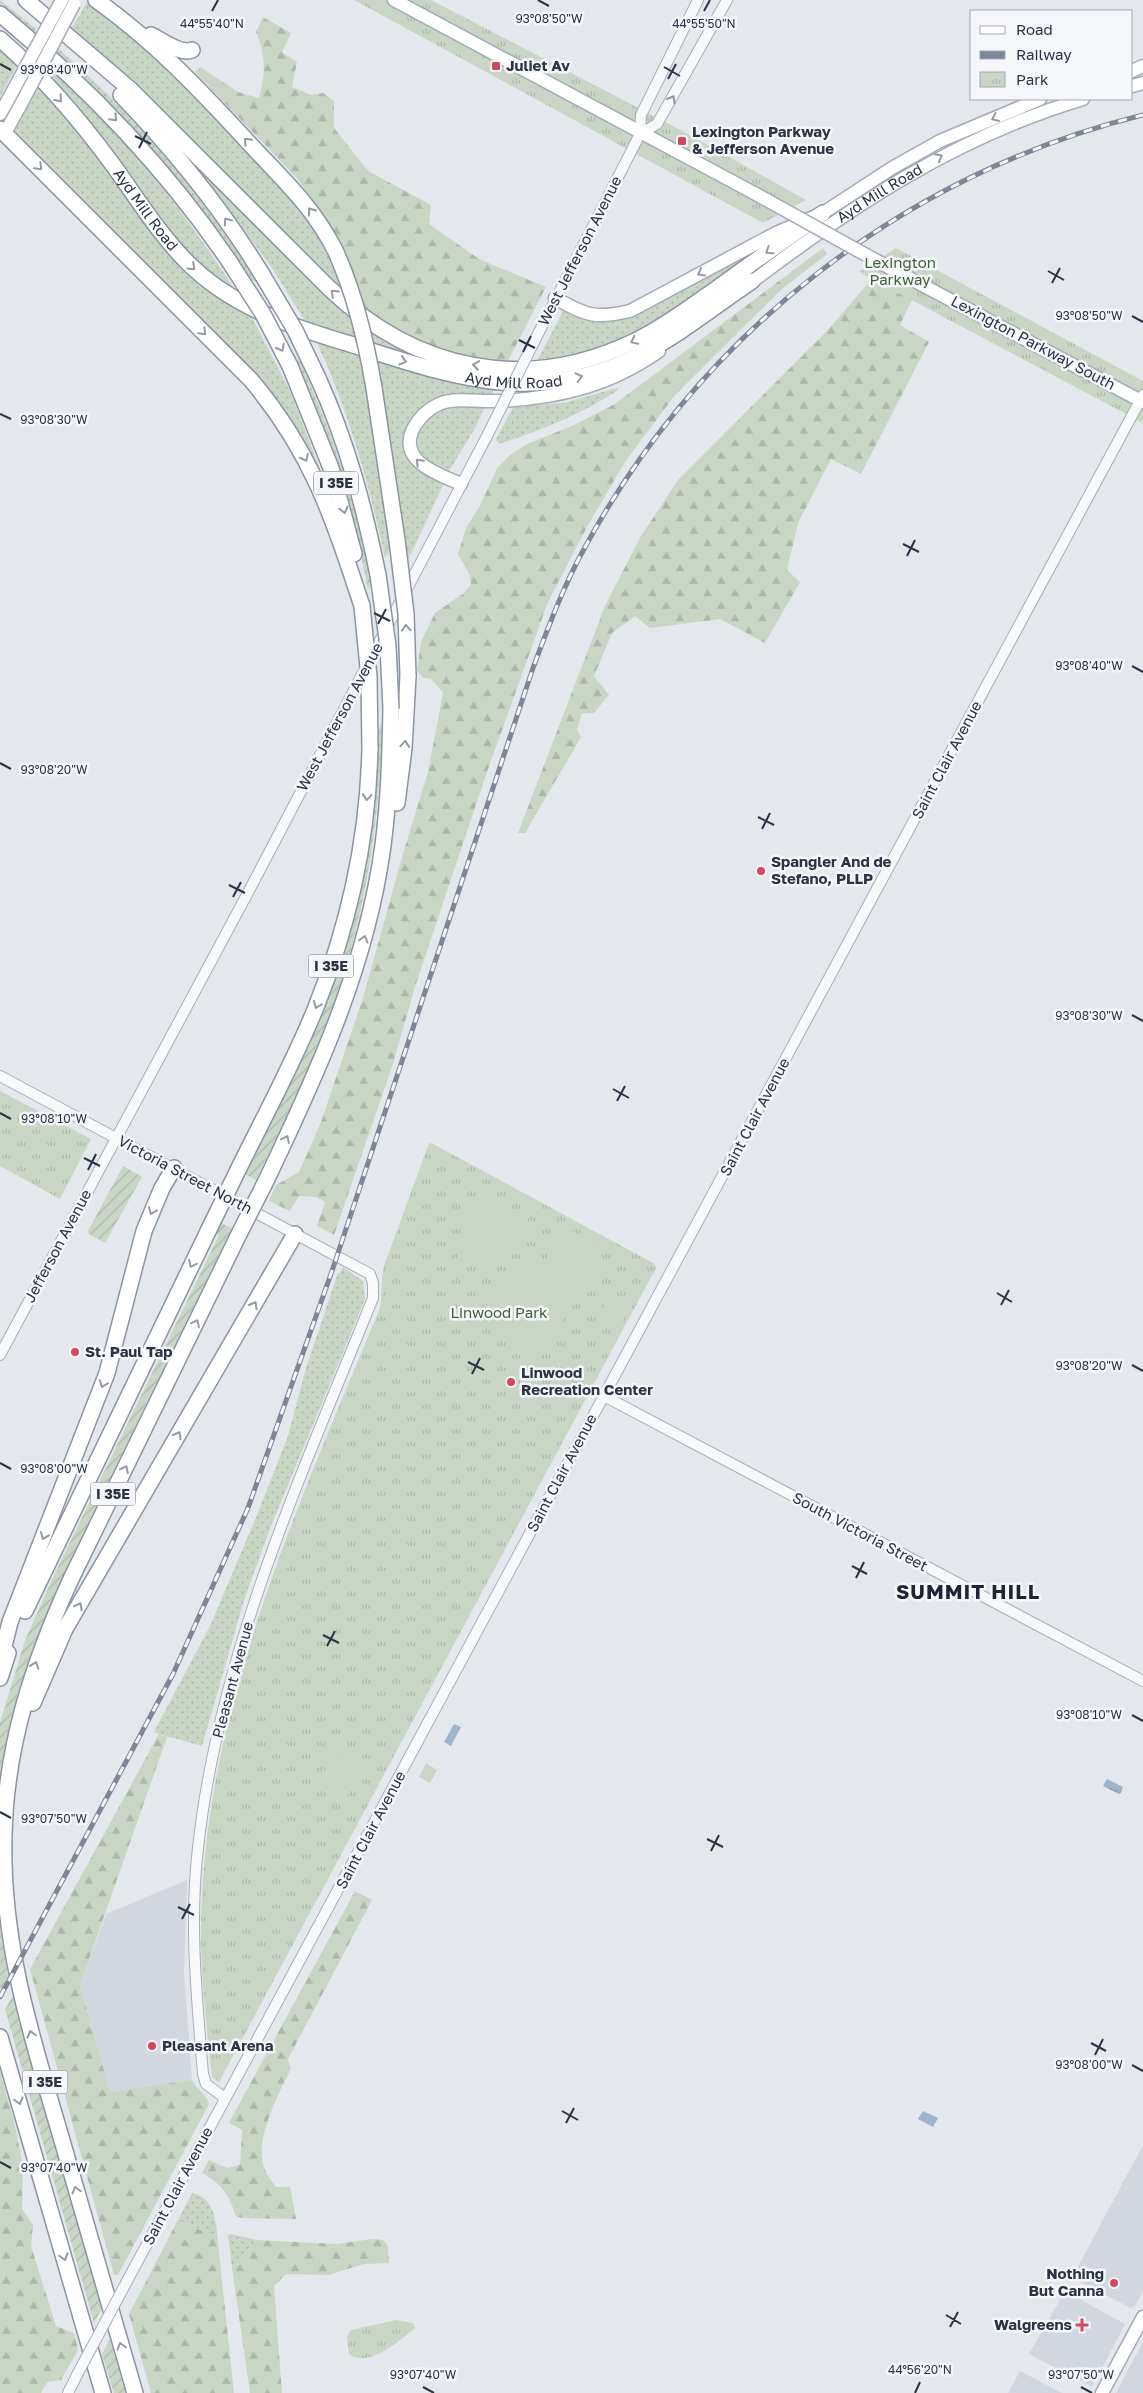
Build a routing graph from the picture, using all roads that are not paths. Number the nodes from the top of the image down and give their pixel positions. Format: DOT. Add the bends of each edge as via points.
graph roads {
  1 [pos="17,0"];
  2 [pos="26,0"];
  3 [pos="96,0"];
  4 [pos="394,0"];
  5 [pos="698,0"];
  6 [pos="727,0"];
  7 [pos="71,1"];
  8 [pos="0,14"];
  9 [pos="132,25"];
  10 [pos="0,39"];
  11 [pos="192,50"];
  12 [pos="1038,100"];
  13 [pos="1080,100"];
  14 [pos="0,114"];
  15 [pos="640,134"];
  16 [pos="2,135"];
  17 [pos="823,213"];
  18 [pos="752,281"];
  19 [pos="555,298"];
  20 [pos="1142,399"];
  21 [pos="462,484"];
  22 [pos="362,606"];
  23 [pos="377,877"];
  24 [pos="0,1076"];
  25 [pos="117,1138"];
  26 [pos="174,1168"];
  27 [pos="295,1234"];
  28 [pos="370,1274"];
  29 [pos="0,1355"];
  30 [pos="604,1396"];
  31 [pos="0,1662"];
  32 [pos="0,1678"];
  33 [pos="1143,1681"];
  34 [pos="11,1763"];
  35 [pos="0,2037"];
  36 [pos="226,2098"];
  37 [pos="1143,2317"];
  38 [pos="68,2393"];
  39 [pos="103,2393"];
  40 [pos="135,2393"];
  41 [pos="1102,2393"];
  23 -- 1 [label="highway, I 35E, one-way, bridge" via="388,799 391,709 388,646 378,574 352,463 318,378 295,330 223,215 164,141 76,50"];
  17 -- 2 [label="highway, one-way" via="685,311 618,349 578,362 535,369 493,368 446,359 405,343 363,318 131,90"];
  3 -- 9 [label="highway"];
  4 -- 15 [label="main road, Lexington Parkway South"];
  5 -- 15 [label="street" via="641,115"];
  15 -- 6 [label="street, one-way" via="657,124"];
  7 -- 14 [label="main road, bridge"];
  7 -- 16 [label="main road, bridge" via="20,106"];
  8 -- 22 [label="highway, I 35E, one-way, bridge" via="62,66 125,130 180,194 263,314 290,366 332,468 348,528"];
  9 -- 11 [label="highway" via="178,49"];
  23 -- 9 [label="highway, one-way, bridge" via="395,819 404,748 408,676 406,614 397,540 361,320 335,250 325,230 297,192 175,64"];
  10 -- 18 [label="highway, Ayd Mill Road, one-way" via="78,121 188,264 219,290 244,305 311,332 467,379 514,384 556,382 599,371 642,354"];
  12 -- 17 [label="main road, Ayd Mill Road, one-way" via="940,141"];
  18 -- 13 [label="main road, Ayd Mill Road, one-way" via="907,174 964,144 1027,117"];
  15 -- 19 [label="street, West Jefferson Avenue"];
  15 -- 20 [label="main road, Lexington Parkway South, bridge"];
  16 -- 22 [label="highway, one-way" via="268,400 315,476"];
  17 -- 19 [label="main road, Ayd Mill Road, one-way" via="741,250 630,311 604,316 582,313"];
  21 -- 18 [label="main road, one-way" via="423,466 411,451 411,434 429,409 442,403 542,399 600,383 645,361"];
  19 -- 21 [label="street, West Jefferson Avenue, bridge"];
  20 -- 30 [label="street, Saint Clair Avenue"];
  21 -- 25 [label="street, West Jefferson Avenue"];
  22 -- 32 [label="highway, I 35E, one-way, bridge" via="369,677 370,748 361,845 352,895 337,947 303,1038 29,1600"];
  34 -- 23 [label="highway, I 35E, one-way, bridge" via="25,1699 46,1636 71,1579 310,1090 340,1017 359,958"];
  24 -- 25 [label="street, Victoria Street North"];
  25 -- 26 [label="street, Victoria Street North"];
  25 -- 29 [label="street, Jefferson Avenue"];
  26 -- 27 [label="street, Victoria Street North"];
  26 -- 31 [label="highway, one-way" via="144,1231 107,1373 10,1622"];
  27 -- 28 [label="street, Victoria Street North"];
  34 -- 27 [label="highway, one-way" via="44,1674 66,1629"];
  28 -- 36 [label="street, Pleasant Avenue" via="373,1298 257,1592 227,1697 205,1802 197,1856 193,1957 203,2074 206,2084"];
  30 -- 33 [label="street, South Victoria Street"];
  30 -- 36 [label="street, Saint Clair Avenue"];
  40 -- 34 [label="highway, I 35E, one-way" via="26,2016 10,1944 4,1891 4,1852"];
  35 -- 39 [label="highway, I 35E, one-way"];
  36 -- 38 [label="street, Saint Clair Avenue, bridge"];
  37 -- 41 [label="main road"];
}
